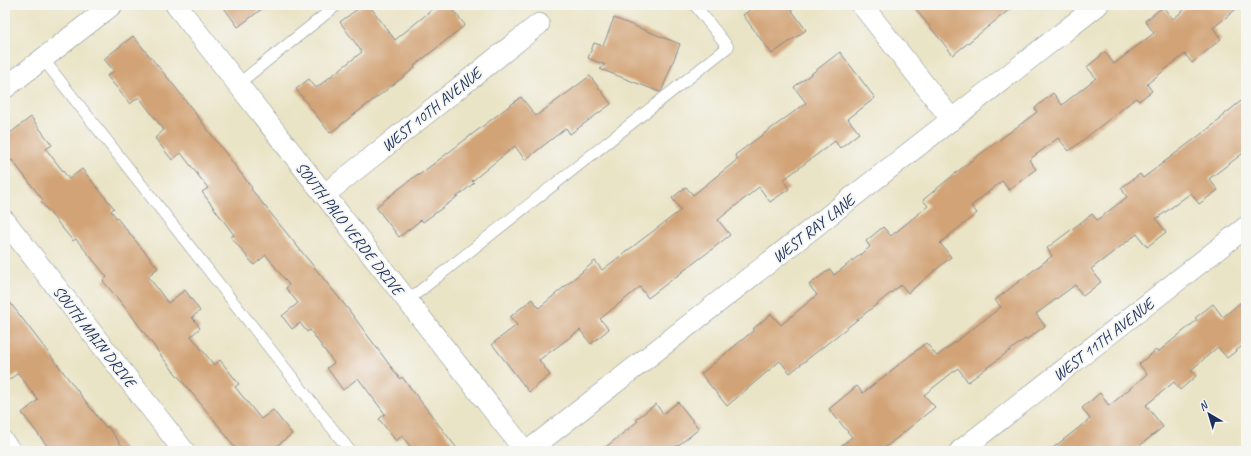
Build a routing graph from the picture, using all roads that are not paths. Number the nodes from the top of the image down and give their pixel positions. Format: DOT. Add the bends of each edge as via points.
graph roads {
  1 [pos="112,5"];
  2 [pos="176,5"];
  3 [pos="337,5"];
  4 [pos="695,5"];
  5 [pos="862,5"];
  6 [pos="1098,5"];
  7 [pos="539,24"];
  8 [pos="43,59"];
  9 [pos="238,84"];
  10 [pos="5,88"];
  11 [pos="952,120"];
  12 [pos="324,195"];
  13 [pos="5,222"];
  14 [pos="1246,227"];
  15 [pos="407,300"];
  16 [pos="5,436"];
  17 [pos="17,451"];
  18 [pos="184,451"];
  19 [pos="350,451"];
  20 [pos="525,451"];
  21 [pos="528,451"];
  22 [pos="960,451"];
  1 -- 8 [label="street"];
  2 -- 9 [label="street, SOUTH PALO VERDE DRIVE"];
  3 -- 9 [label="lane"];
  4 -- 15 [label="lane" via="728,47"];
  5 -- 11 [label="street"];
  6 -- 11 [label="street, WEST RAY LANE"];
  7 -- 12 [label="street, WEST 10TH AVENUE"];
  8 -- 10 [label="street"];
  8 -- 19 [label="lane"];
  9 -- 12 [label="street, SOUTH PALO VERDE DRIVE"];
  11 -- 21 [label="street, WEST RAY LANE"];
  12 -- 15 [label="street, SOUTH PALO VERDE DRIVE"];
  13 -- 18 [label="street, SOUTH MAIN DRIVE"];
  14 -- 22 [label="street, WEST 11TH AVENUE"];
  15 -- 20 [label="street, SOUTH PALO VERDE DRIVE"];
  16 -- 17 [label="lane"];
}
